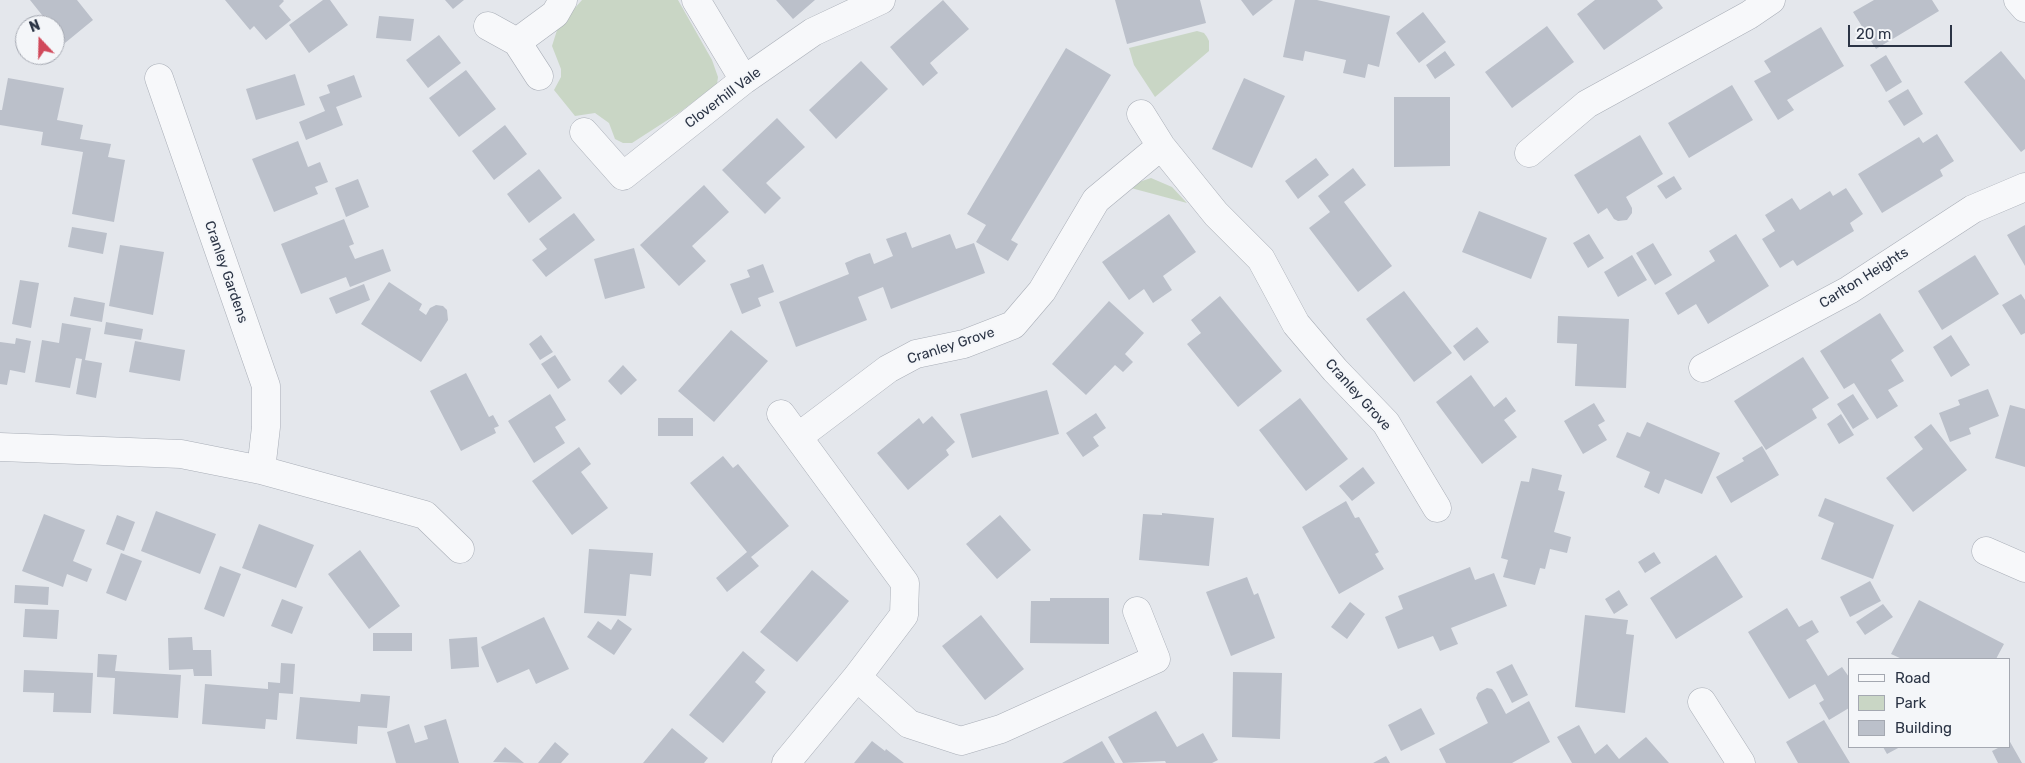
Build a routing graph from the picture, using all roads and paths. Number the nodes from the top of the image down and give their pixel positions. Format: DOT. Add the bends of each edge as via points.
graph roads {
  1 [pos="563,0"];
  2 [pos="696,0"];
  3 [pos="880,0"];
  4 [pos="1771,0"];
  5 [pos="2018,0"];
  6 [pos="2025,8"];
  7 [pos="488,26"];
  8 [pos="517,42"];
  9 [pos="538,76"];
  10 [pos="159,78"];
  11 [pos="744,80"];
  12 [pos="1141,114"];
  13 [pos="584,132"];
  14 [pos="1161,146"];
  15 [pos="1530,152"];
  16 [pos="2025,187"];
  17 [pos="1703,368"];
  18 [pos="781,414"];
  19 [pos="798,437"];
  20 [pos="0,447"];
  21 [pos="260,470"];
  22 [pos="1437,508"];
  23 [pos="460,549"];
  24 [pos="1986,551"];
  25 [pos="2025,568"];
  26 [pos="1137,612"];
  27 [pos="857,677"];
  28 [pos="1702,702"];
  29 [pos="786,763"];
  30 [pos="1741,763"];
  1 -- 8 [label="street" via="555,14"];
  2 -- 11 [label="street"];
  3 -- 11 [label="street, Cloverhill Vale" via="813,32"];
  4 -- 15 [label="street" via="1750,15 1587,104"];
  5 -- 6 [label="street"];
  7 -- 8 [label="street"];
  8 -- 9 [label="street"];
  10 -- 21 [label="street, Cranley Gardens" via="266,386 266,427"];
  11 -- 13 [label="street, Cloverhill Vale" via="623,176"];
  12 -- 14 [label="street, Cranley Grove"];
  14 -- 19 [label="street, Cranley Grove" via="1096,200 1042,290 1013,325 964,344 916,354 888,369"];
  14 -- 22 [label="street, Cranley Grove" via="1216,214 1261,260 1296,324 1386,423"];
  16 -- 17 [label="street, Carlton Heights" via="1973,209 1849,290"];
  18 -- 19 [label="street"];
  19 -- 27 [label="street" via="905,583 904,615"];
  20 -- 21 [label="street" via="181,454"];
  21 -- 23 [label="street" via="425,515"];
  24 -- 25 [label="street"];
  26 -- 27 [label="street" via="1156,659 1001,729 961,740 909,724"];
  27 -- 29 [label="street"];
  28 -- 30 [label="street"];
}
